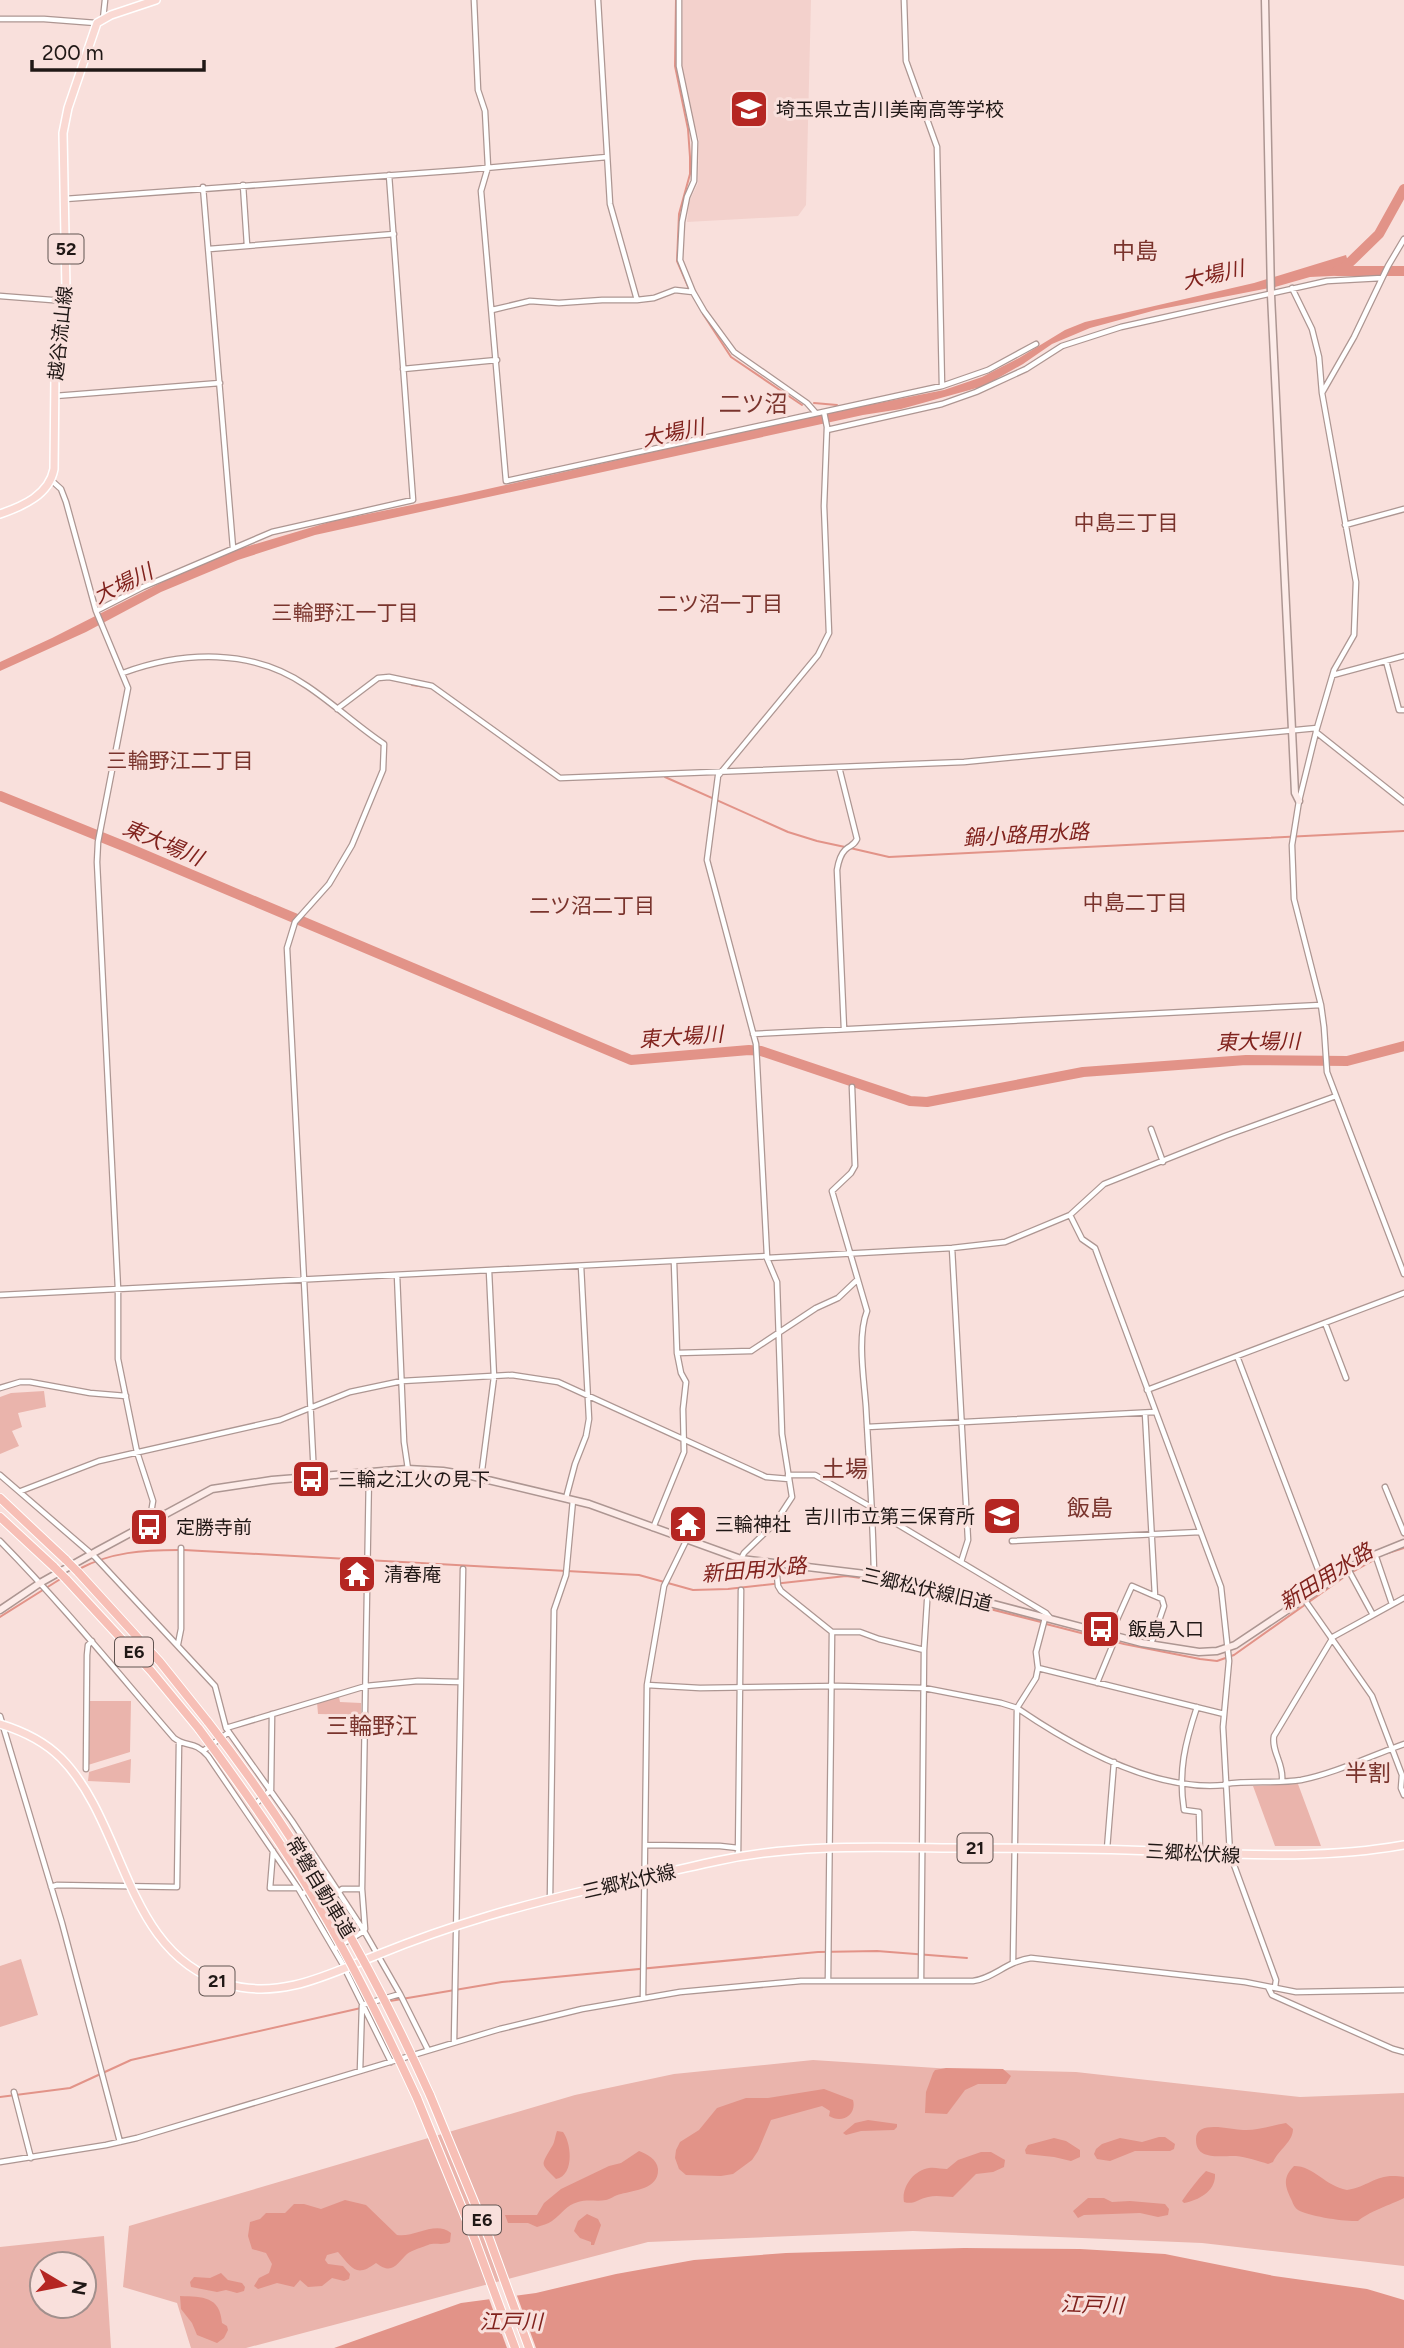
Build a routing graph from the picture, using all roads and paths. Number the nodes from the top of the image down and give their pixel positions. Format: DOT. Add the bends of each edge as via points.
graph roads {
  1 [pos="105,0"];
  2 [pos="156,0"];
  3 [pos="474,0"];
  4 [pos="598,0"];
  5 [pos="679,0"];
  6 [pos="904,0"];
  7 [pos="1265,0"];
  8 [pos="0,19"];
  9 [pos="100,21"];
  10 [pos="607,157"];
  11 [pos="488,167"];
  12 [pos="389,175"];
  13 [pos="243,185"];
  14 [pos="203,187"];
  15 [pos="64,199"];
  16 [pos="394,234"];
  17 [pos="1404,239"];
  18 [pos="247,245"];
  19 [pos="209,248"];
  20 [pos="1382,278"];
  21 [pos="1292,288"];
  22 [pos="691,292"];
  23 [pos="1271,293"];
  24 [pos="0,296"];
  25 [pos="636,300"];
  26 [pos="66,301"];
  27 [pos="492,310"];
  28 [pos="1036,344"];
  29 [pos="497,360"];
  30 [pos="403,369"];
  31 [pos="220,383"];
  32 [pos="942,386"];
  33 [pos="1322,394"];
  34 [pos="54,396"];
  35 [pos="816,413"];
  36 [pos="824,413"];
  37 [pos="827,429"];
  38 [pos="51,480"];
  39 [pos="1404,509"];
  40 [pos="0,514"];
  41 [pos="1345,525"];
  42 [pos="233,548"];
  43 [pos="96,612"];
  44 [pos="1404,656"];
  45 [pos="1386,661"];
  46 [pos="123,673"];
  47 [pos="1333,675"];
  48 [pos="338,709"];
  49 [pos="1404,710"];
  50 [pos="1292,730"];
  51 [pos="1316,730"];
  52 [pos="839,767"];
  53 [pos="722,771"];
  54 [pos="1299,801"];
  55 [pos="1404,802"];
  56 [pos="1321,1005"];
  57 [pos="844,1029"];
  58 [pos="753,1034"];
  59 [pos="852,1087"];
  60 [pos="1336,1096"];
  61 [pos="1151,1129"];
  62 [pos="1163,1162"];
  63 [pos="1070,1215"];
  64 [pos="952,1248"];
  65 [pos="851,1252"];
  66 [pos="766,1257"];
  67 [pos="674,1262"];
  68 [pos="580,1266"];
  69 [pos="489,1271"];
  70 [pos="1404,1274"];
  71 [pos="397,1275"];
  72 [pos="858,1279"];
  73 [pos="304,1280"];
  74 [pos="118,1289"];
  75 [pos="1404,1293"];
  76 [pos="0,1295"];
  77 [pos="1325,1323"];
  78 [pos="778,1334"];
  79 [pos="677,1353"];
  80 [pos="1237,1356"];
  81 [pos="494,1377"];
  82 [pos="1346,1378"];
  83 [pos="402,1381"];
  84 [pos="0,1388"];
  85 [pos="1147,1390"];
  86 [pos="588,1395"];
  87 [pos="126,1396"];
  88 [pos="310,1408"];
  89 [pos="1155,1412"];
  90 [pos="1145,1413"];
  91 [pos="961,1423"];
  92 [pos="867,1427"];
  93 [pos="685,1439"];
  94 [pos="137,1452"];
  95 [pos="408,1469"];
  96 [pos="369,1471"];
  97 [pos="0,1475"];
  98 [pos="314,1476"];
  99 [pos="789,1477"];
  100 [pos="481,1478"];
  101 [pos="1385,1487"];
  102 [pos="16,1492"];
  103 [pos="0,1498"];
  104 [pos="569,1499"];
  105 [pos="872,1508"];
  106 [pos="0,1517"];
  107 [pos="153,1522"];
  108 [pos="653,1528"];
  109 [pos="1200,1532"];
  110 [pos="1404,1533"];
  111 [pos="1152,1536"];
  112 [pos="0,1541"];
  113 [pos="687,1541"];
  114 [pos="1012,1541"];
  115 [pos="1404,1543"];
  116 [pos="181,1548"];
  117 [pos="93,1556"];
  118 [pos="1376,1557"];
  119 [pos="741,1559"];
  120 [pos="961,1562"];
  121 [pos="776,1565"];
  122 [pos="463,1569"];
  123 [pos="1350,1572"];
  124 [pos="874,1574"];
  125 [pos="1328,1586"];
  126 [pos="43,1587"];
  127 [pos="741,1590"];
  128 [pos="927,1590"];
  129 [pos="1155,1596"];
  130 [pos="1404,1598"];
  131 [pos="1306,1603"];
  132 [pos="1392,1604"];
  133 [pos="0,1610"];
  134 [pos="1373,1615"];
  135 [pos="1046,1621"];
  136 [pos="832,1632"];
  137 [pos="1332,1638"];
  138 [pos="1114,1639"];
  139 [pos="92,1641"];
  140 [pos="178,1644"];
  141 [pos="1151,1644"];
  142 [pos="924,1650"];
  143 [pos="1228,1650"];
  144 [pos="1038,1668"];
  145 [pos="460,1682"];
  146 [pos="1097,1683"];
  147 [pos="647,1685"];
  148 [pos="366,1686"];
  149 [pos="739,1686"];
  150 [pos="832,1686"];
  151 [pos="924,1688"];
  152 [pos="1198,1707"];
  153 [pos="1017,1708"];
  154 [pos="272,1714"];
  155 [pos="1224,1714"];
  156 [pos="0,1716"];
  157 [pos="1,1725"];
  158 [pos="228,1730"];
  159 [pos="179,1742"];
  160 [pos="1404,1744"];
  161 [pos="1393,1748"];
  162 [pos="203,1751"];
  163 [pos="1114,1762"];
  164 [pos="86,1769"];
  165 [pos="1282,1780"];
  166 [pos="1180,1785"];
  167 [pos="1225,1785"];
  168 [pos="271,1790"];
  169 [pos="1404,1795"];
  170 [pos="247,1811"];
  171 [pos="645,1845"];
  172 [pos="1404,1845"];
  173 [pos="830,1847"];
  174 [pos="922,1847"];
  175 [pos="1015,1848"];
  176 [pos="1107,1849"];
  177 [pos="273,1850"];
  178 [pos="738,1853"];
  179 [pos="1200,1853"];
  180 [pos="1230,1854"];
  181 [pos="329,1878"];
  182 [pos="644,1878"];
  183 [pos="132,1886"];
  184 [pos="51,1887"];
  185 [pos="299,1888"];
  186 [pos="362,1889"];
  187 [pos="338,1892"];
  188 [pos="302,1894"];
  189 [pos="550,1899"];
  190 [pos="457,1925"];
  191 [pos="364,1931"];
  192 [pos="334,1949"];
  193 [pos="377,1955"];
  194 [pos="1013,1962"];
  195 [pos="345,1969"];
  196 [pos="828,1980"];
  197 [pos="921,1980"];
  198 [pos="1268,1987"];
  199 [pos="1275,1987"];
  200 [pos="1404,1990"];
  201 [pos="402,1997"];
  202 [pos="643,1997"];
  203 [pos="362,2007"];
  204 [pos="454,2042"];
  205 [pos="428,2050"];
  206 [pos="1404,2052"];
  207 [pos="391,2062"];
  208 [pos="360,2071"];
  209 [pos="14,2092"];
  210 [pos="120,2142"];
  211 [pos="31,2158"];
  212 [pos="0,2161"];
  213 [pos="515,2348"];
  214 [pos="529,2348"];
  1 -- 9 [label="street"];
  2 -- 9 [label="main road"];
  3 -- 11 [label="street" via="478,90 485,111"];
  4 -- 10 [label="street"];
  5 -- 22 [label="street" via="679,66 695,142 694,181 682,222 680,260"];
  6 -- 32 [label="street" via="906,61 937,147"];
  7 -- 23 [label="street"];
  8 -- 9 [label="street"];
  9 -- 15 [label="main road, 越谷流山線 / 52" via="64,125"];
  10 -- 11 [label="street"];
  10 -- 25 [label="street" via="610,204"];
  11 -- 12 [label="street"];
  11 -- 27 [label="street" via="481,191"];
  12 -- 13 [label="street"];
  12 -- 16 [label="street"];
  13 -- 14 [label="street"];
  13 -- 18 [label="street"];
  14 -- 15 [label="street"];
  14 -- 19 [label="street"];
  15 -- 26 [label="main road, 越谷流山線 / 52"];
  16 -- 18 [label="street"];
  16 -- 30 [label="street"];
  17 -- 20 [label="street"];
  18 -- 19 [label="street"];
  19 -- 31 [label="street"];
  20 -- 21 [label="street"];
  20 -- 33 [label="street"];
  21 -- 23 [label="street"];
  21 -- 33 [label="street" via="1312,329"];
  22 -- 25 [label="street" via="675,289"];
  22 -- 35 [label="street" via="734,352"];
  23 -- 37 [label="street" via="1088,336 976,393"];
  23 -- 50 [label="street"];
  24 -- 26 [label="street"];
  25 -- 27 [label="street" via="530,301"];
  26 -- 34 [label="main road, 越谷流山線 / 52"];
  27 -- 29 [label="street"];
  28 -- 32 [label="street" via="988,370"];
  29 -- 30 [label="street"];
  29 -- 35 [label="street" via="506,481"];
  30 -- 42 [label="street" via="413,500 331,516"];
  31 -- 34 [label="street"];
  31 -- 42 [label="street"];
  32 -- 36 [label="street"];
  33 -- 41 [label="street"];
  34 -- 38 [label="main road, 越谷流山線 / 52"];
  35 -- 36 [label="street"];
  36 -- 37 [label="street"];
  37 -- 53 [label="street" via="827,640"];
  38 -- 40 [label="main road" via="36,496"];
  38 -- 43 [label="street" via="61,489"];
  39 -- 41 [label="street"];
  41 -- 47 [label="street" via="1356,582 1354,635"];
  42 -- 43 [label="street"];
  43 -- 46 [label="street"];
  44 -- 45 [label="street"];
  45 -- 47 [label="street"];
  45 -- 49 [label="street" via="1399,710"];
  46 -- 48 [label="street" via="167,659 230,656 288,674"];
  46 -- 74 [label="street" via="128,688 97,862"];
  47 -- 51 [label="street"];
  48 -- 53 [label="street" via="379,678 389,677 432,686 446,694 560,778"];
  48 -- 73 [label="street" via="384,744 384,763 341,866 295,922 287,948"];
  50 -- 51 [label="street"];
  50 -- 52 [label="street" via="964,762"];
  50 -- 54 [label="street"];
  51 -- 54 [label="street"];
  51 -- 55 [label="street"];
  52 -- 53 [label="street"];
  52 -- 57 [label="street" via="857,839 845,850 837,870"];
  53 -- 58 [label="street" via="716,783 708,860"];
  54 -- 56 [label="street" via="1292,845 1294,899"];
  56 -- 57 [label="street"];
  56 -- 60 [label="street" via="1326,1067"];
  57 -- 58 [label="street"];
  58 -- 66 [label="street"];
  59 -- 65 [label="street" via="855,1166 832,1191"];
  60 -- 62 [label="street"];
  60 -- 70 [label="street"];
  61 -- 62 [label="street"];
  62 -- 63 [label="street" via="1104,1184"];
  63 -- 64 [label="street" via="1005,1242"];
  63 -- 85 [label="street" via="1082,1239 1095,1248"];
  64 -- 65 [label="street"];
  64 -- 91 [label="street"];
  65 -- 66 [label="street"];
  65 -- 72 [label="street"];
  66 -- 67 [label="street"];
  66 -- 78 [label="street" via="778,1282"];
  67 -- 68 [label="street"];
  67 -- 79 [label="street"];
  68 -- 69 [label="street"];
  68 -- 86 [label="street"];
  69 -- 71 [label="street"];
  69 -- 81 [label="street"];
  71 -- 73 [label="street"];
  71 -- 83 [label="street"];
  72 -- 78 [label="street" via="838,1298"];
  72 -- 92 [label="street" via="867,1311 863,1323"];
  73 -- 74 [label="street"];
  73 -- 88 [label="street"];
  74 -- 76 [label="street"];
  74 -- 87 [label="street" via="118,1359"];
  75 -- 77 [label="street"];
  77 -- 80 [label="street"];
  77 -- 82 [label="street"];
  78 -- 79 [label="street" via="751,1351"];
  78 -- 99 [label="street" via="782,1433"];
  79 -- 93 [label="street" via="686,1382"];
  80 -- 85 [label="street"];
  80 -- 125 [label="street"];
  81 -- 83 [label="street"];
  81 -- 86 [label="street" via="558,1382"];
  81 -- 100 [label="street"];
  83 -- 88 [label="street" via="350,1392"];
  83 -- 95 [label="street"];
  84 -- 87 [label="street" via="30,1382"];
  85 -- 89 [label="street"];
  86 -- 93 [label="street"];
  86 -- 104 [label="street" via="586,1436"];
  87 -- 94 [label="street"];
  88 -- 94 [label="street" via="280,1420"];
  88 -- 98 [label="street"];
  89 -- 90 [label="street"];
  89 -- 109 [label="street"];
  90 -- 91 [label="street"];
  90 -- 111 [label="street"];
  91 -- 92 [label="street"];
  91 -- 120 [label="street" via="968,1541"];
  92 -- 105 [label="street"];
  93 -- 99 [label="street" via="766,1476"];
  93 -- 108 [label="street"];
  94 -- 102 [label="street"];
  94 -- 107 [label="street" via="153,1502"];
  95 -- 96 [label="street, 三郷松伏線旧道"];
  95 -- 100 [label="street, 三郷松伏線旧道"];
  96 -- 98 [label="street, 三郷松伏線旧道"];
  96 -- 148 [label="street"];
  97 -- 102 [label="street"];
  98 -- 107 [label="street, 三郷松伏線旧道" via="212,1489"];
  99 -- 105 [label="street" via="815,1475"];
  99 -- 119 [label="street" via="792,1497"];
  100 -- 104 [label="street, 三郷松伏線旧道"];
  101 -- 110 [label="street"];
  102 -- 117 [label="street"];
  103 -- 214 [label="highway, 常磐自動車道 / E6, bridge" via="78,1572 160,1662 243,1767 309,1865 409,2050 460,2166"];
  104 -- 108 [label="street, 三郷松伏線旧道"];
  104 -- 189 [label="street" via="567,1568 554,1610"];
  105 -- 120 [label="street"];
  105 -- 124 [label="street"];
  106 -- 213 [label="highway, 常磐自動車道 / E6, bridge" via="66,1579 151,1671 199,1729 298,1871 370,1999 417,2098"];
  107 -- 117 [label="street, 三郷松伏線旧道"];
  108 -- 113 [label="street, 三郷松伏線旧道"];
  109 -- 111 [label="street"];
  109 -- 143 [label="street" via="1221,1587"];
  111 -- 114 [label="street"];
  111 -- 129 [label="street"];
  112 -- 126 [label="street"];
  113 -- 119 [label="street, 三郷松伏線旧道"];
  113 -- 147 [label="street" via="664,1586"];
  115 -- 118 [label="street, 三郷松伏線旧道"];
  116 -- 140 [label="street"];
  117 -- 126 [label="street, 三郷松伏線旧道"];
  117 -- 140 [label="street"];
  118 -- 123 [label="street, 三郷松伏線旧道"];
  118 -- 132 [label="street"];
  119 -- 121 [label="street, 三郷松伏線旧道"];
  120 -- 135 [label="street" via="1046,1613"];
  121 -- 124 [label="street, 三郷松伏線旧道"];
  121 -- 136 [label="street" via="777,1583"];
  122 -- 145 [label="street"];
  123 -- 125 [label="street, 三郷松伏線旧道"];
  123 -- 134 [label="street"];
  124 -- 128 [label="street, 三郷松伏線旧道"];
  125 -- 131 [label="street, 三郷松伏線旧道"];
  126 -- 133 [label="street, 三郷松伏線旧道"];
  126 -- 139 [label="street"];
  127 -- 149 [label="street"];
  128 -- 135 [label="street, 三郷松伏線旧道"];
  128 -- 142 [label="street"];
  129 -- 138 [label="street" via="1132,1586"];
  129 -- 141 [label="street" via="1164,1606"];
  130 -- 132 [label="street"];
  131 -- 137 [label="street"];
  131 -- 143 [label="street, 三郷松伏線旧道"];
  132 -- 134 [label="street"];
  134 -- 137 [label="street"];
  135 -- 138 [label="street, 三郷松伏線旧道"];
  135 -- 144 [label="street" via="1037,1652"];
  136 -- 142 [label="street" via="860,1632"];
  136 -- 150 [label="street"];
  137 -- 161 [label="street" via="1372,1696"];
  137 -- 165 [label="street" via="1274,1736"];
  138 -- 141 [label="street, 三郷松伏線旧道"];
  138 -- 146 [label="street"];
  139 -- 159 [label="street"];
  139 -- 164 [label="street" via="87,1655"];
  140 -- 158 [label="street" via="215,1686"];
  141 -- 143 [label="street, 三郷松伏線旧道" via="1199,1653"];
  142 -- 151 [label="street"];
  143 -- 155 [label="street"];
  144 -- 146 [label="street"];
  144 -- 153 [label="street"];
  145 -- 148 [label="street"];
  145 -- 190 [label="street"];
  146 -- 152 [label="street"];
  147 -- 149 [label="street"];
  147 -- 171 [label="street"];
  148 -- 154 [label="street"];
  148 -- 186 [label="street"];
  149 -- 150 [label="street"];
  149 -- 178 [label="street"];
  150 -- 151 [label="street"];
  150 -- 173 [label="street"];
  151 -- 153 [label="street"];
  151 -- 174 [label="street"];
  152 -- 155 [label="street"];
  152 -- 166 [label="street" via="1186,1738"];
  153 -- 163 [label="street" via="1051,1731"];
  153 -- 175 [label="street"];
  154 -- 158 [label="street"];
  154 -- 168 [label="street"];
  155 -- 167 [label="street"];
  156 -- 157 [label="street"];
  157 -- 183 [label="main road, 三郷松伏線 / 21" via="40,1741 74,1773"];
  157 -- 184 [label="street"];
  158 -- 162 [label="street"];
  158 -- 168 [label="street"];
  159 -- 162 [label="street"];
  159 -- 183 [label="street" via="177,1887"];
  160 -- 161 [label="street"];
  161 -- 165 [label="street" via="1300,1780"];
  161 -- 169 [label="street"];
  162 -- 170 [label="street"];
  163 -- 166 [label="street"];
  163 -- 176 [label="street"];
  165 -- 167 [label="street"];
  166 -- 167 [label="street"];
  166 -- 179 [label="street" via="1184,1810 1199,1812"];
  167 -- 180 [label="street"];
  168 -- 170 [label="street"];
  168 -- 181 [label="street"];
  170 -- 177 [label="street"];
  171 -- 178 [label="street" via="720,1846"];
  171 -- 182 [label="street"];
  172 -- 180 [label="main road, 三郷松伏線 / 21" via="1329,1855"];
  173 -- 174 [label="main road, 三郷松伏線 / 21"];
  173 -- 178 [label="main road, 三郷松伏線 / 21"];
  173 -- 196 [label="street"];
  174 -- 175 [label="main road, 三郷松伏線 / 21"];
  174 -- 197 [label="street"];
  175 -- 176 [label="main road, 三郷松伏線 / 21"];
  175 -- 194 [label="street"];
  176 -- 179 [label="main road, 三郷松伏線 / 21"];
  177 -- 185 [label="street"];
  177 -- 185 [label="street" via="270,1888"];
  178 -- 182 [label="main road, 三郷松伏線 / 21"];
  179 -- 180 [label="main road, 三郷松伏線 / 21"];
  180 -- 199 [label="street"];
  181 -- 187 [label="street"];
  181 -- 188 [label="street"];
  182 -- 189 [label="main road, 三郷松伏線 / 21"];
  182 -- 202 [label="street"];
  183 -- 184 [label="street"];
  183 -- 195 [label="main road, 三郷松伏線 / 21" via="165,1944 193,1969 220,1982 269,1990"];
  184 -- 210 [label="street"];
  185 -- 188 [label="street"];
  186 -- 187 [label="street"];
  186 -- 191 [label="street"];
  187 -- 191 [label="street"];
  188 -- 192 [label="street"];
  189 -- 190 [label="main road, 三郷松伏線 / 21"];
  190 -- 193 [label="main road, 三郷松伏線 / 21"];
  190 -- 204 [label="street"];
  191 -- 192 [label="street"];
  191 -- 193 [label="street"];
  192 -- 195 [label="street"];
  193 -- 195 [label="main road, 三郷松伏線 / 21"];
  193 -- 201 [label="street"];
  194 -- 197 [label="street" via="981,1980"];
  194 -- 198 [label="street" via="1031,1958"];
  195 -- 203 [label="street"];
  196 -- 197 [label="street"];
  196 -- 202 [label="street"];
  198 -- 199 [label="street"];
  198 -- 206 [label="street" via="1272,1995"];
  199 -- 200 [label="street" via="1296,1992"];
  201 -- 203 [label="street"];
  201 -- 205 [label="street"];
  202 -- 204 [label="street" via="548,2016"];
  203 -- 207 [label="street"];
  203 -- 208 [label="street"];
  204 -- 205 [label="street"];
  205 -- 207 [label="street"];
  207 -- 208 [label="street"];
  208 -- 210 [label="street"];
  209 -- 211 [label="street"];
  210 -- 211 [label="street"];
  211 -- 212 [label="street"];
}
